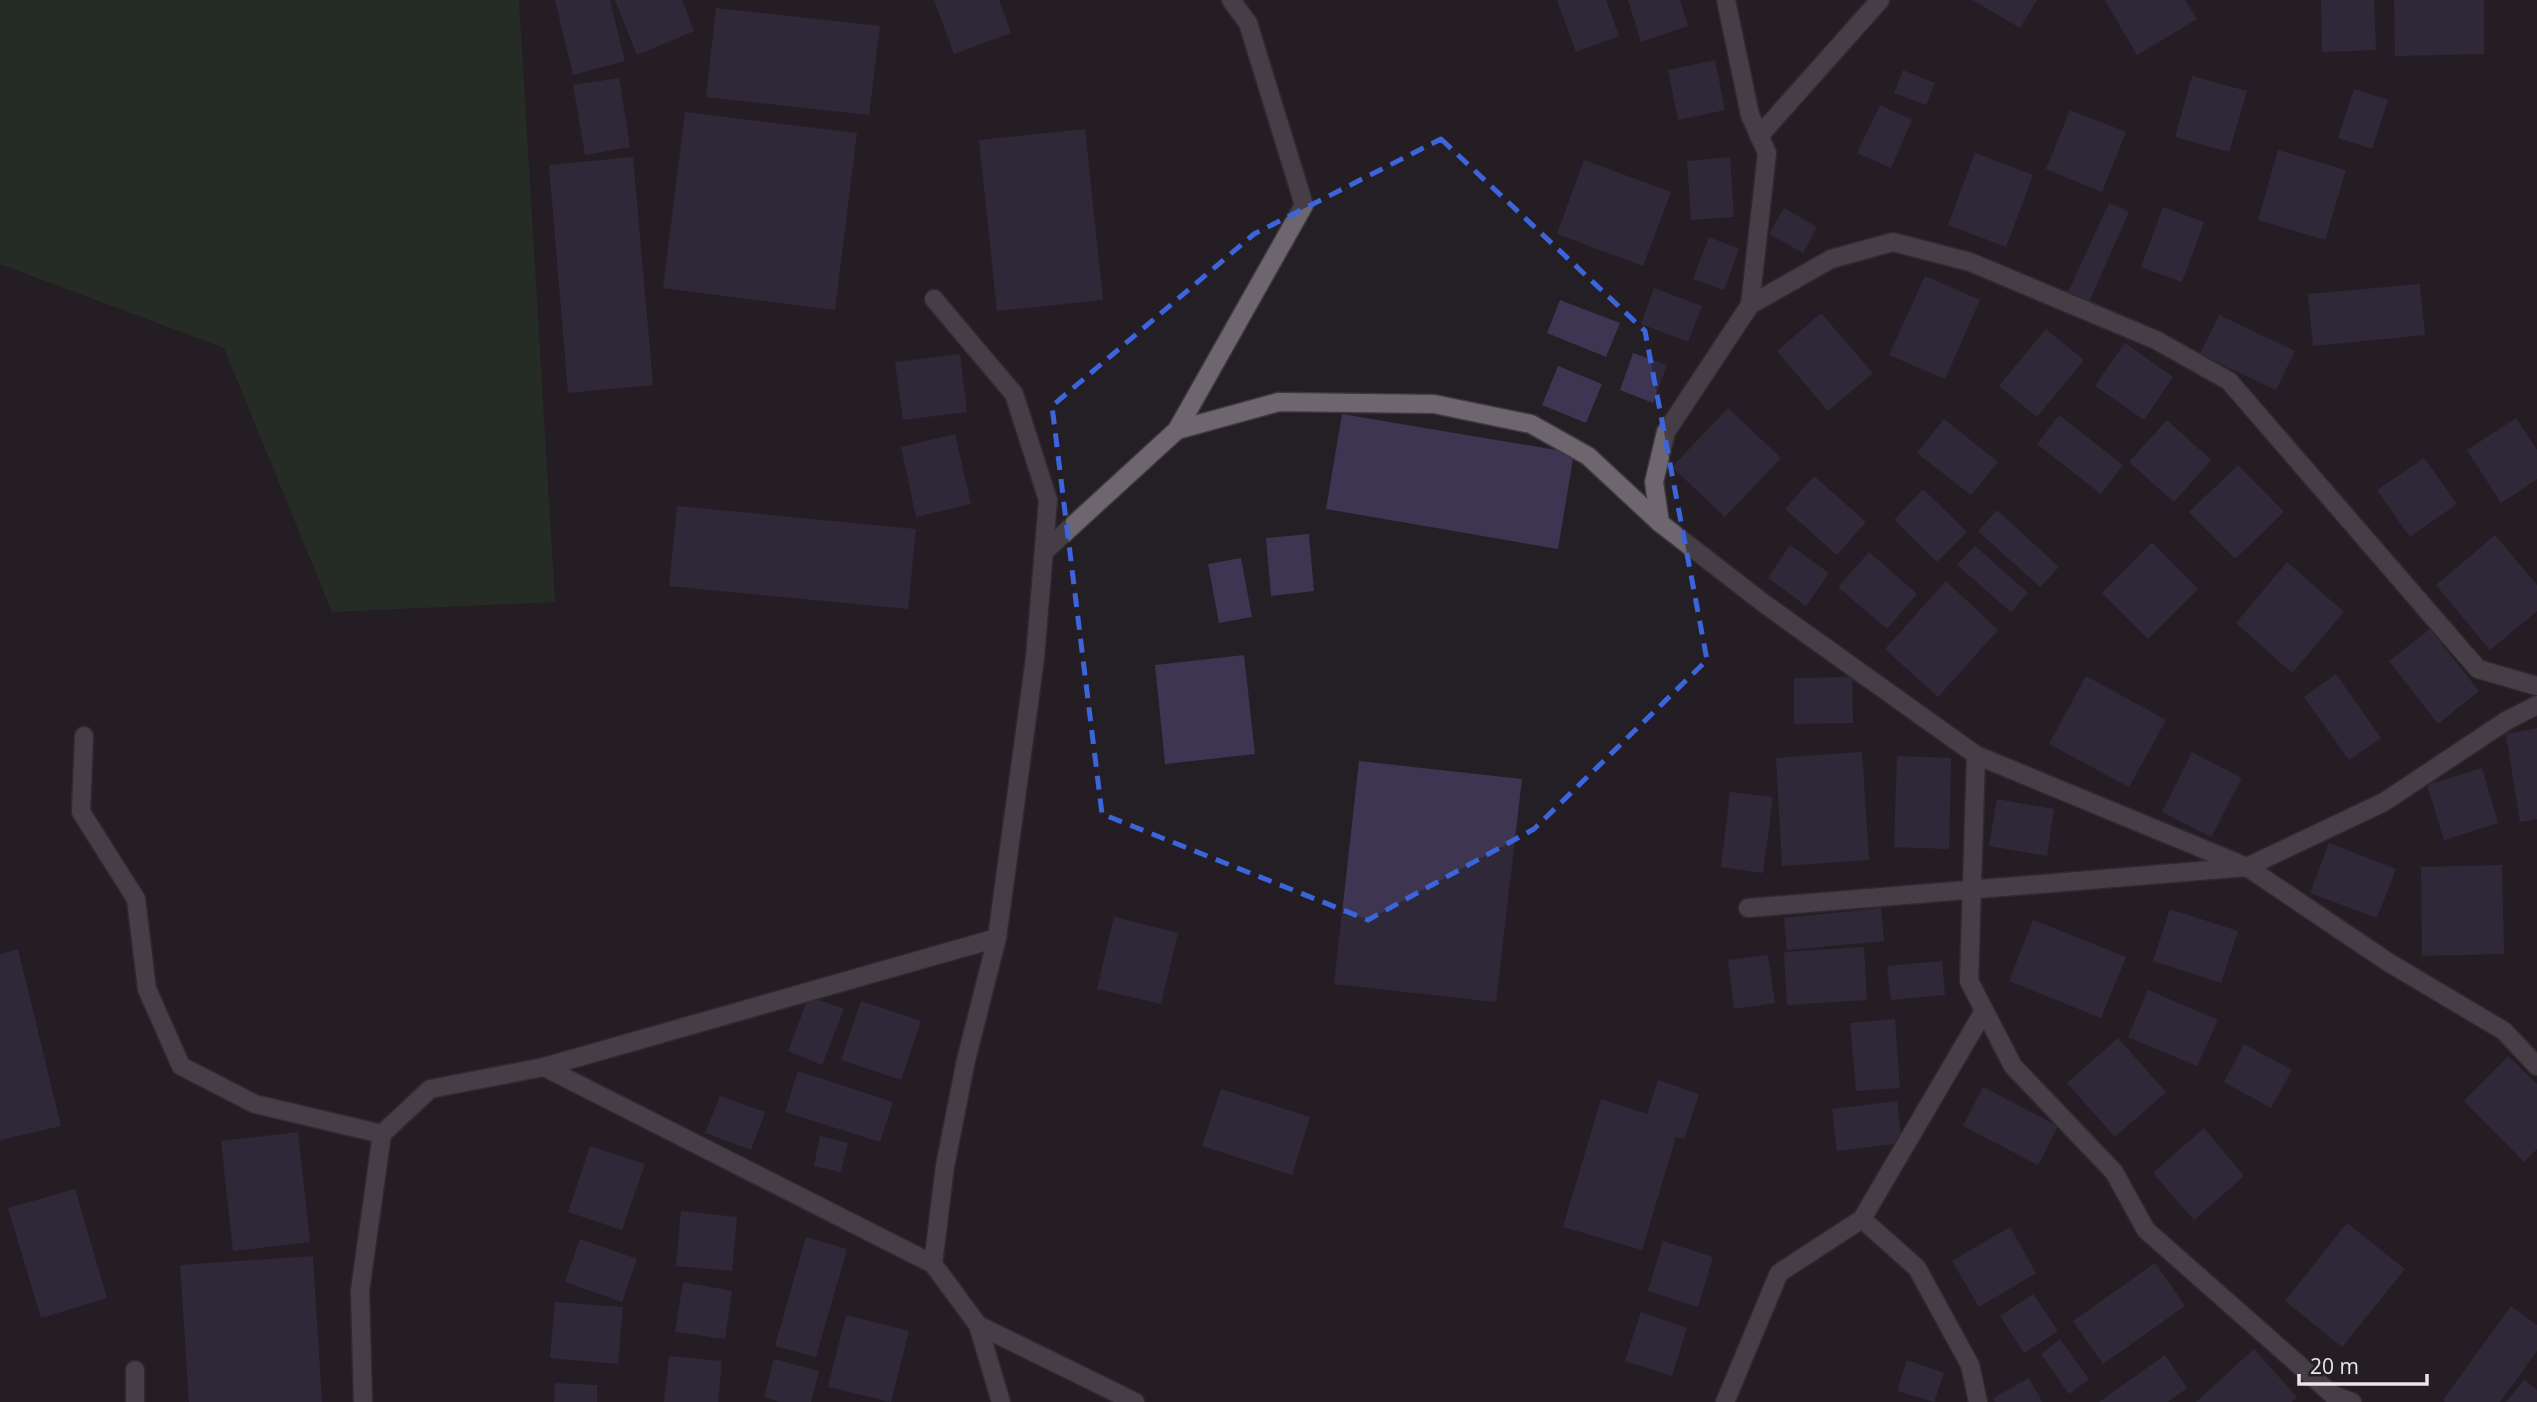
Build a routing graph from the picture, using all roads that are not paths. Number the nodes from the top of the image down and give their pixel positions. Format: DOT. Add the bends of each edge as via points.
graph roads {
  1 [pos="1231,0"];
  2 [pos="1726,0"];
  3 [pos="1880,0"];
  4 [pos="1759,136"];
  5 [pos="934,299"];
  6 [pos="1750,305"];
  7 [pos="1177,430"];
  8 [pos="1660,523"];
  9 [pos="1046,550"];
  10 [pos="2537,686"];
  11 [pos="2537,705"];
  12 [pos="84,736"];
  13 [pos="1976,755"];
  14 [pos="2247,867"];
  15 [pos="1972,888"];
  16 [pos="1748,908"];
  17 [pos="997,938"];
  18 [pos="1984,1011"];
  19 [pos="2537,1066"];
  20 [pos="544,1067"];
  21 [pos="382,1134"];
  22 [pos="1862,1219"];
  23 [pos="933,1264"];
  24 [pos="978,1325"];
  25 [pos="135,1370"];
  26 [pos="135,1402"];
  27 [pos="363,1402"];
  28 [pos="1001,1402"];
  29 [pos="1135,1402"];
  30 [pos="1726,1402"];
  31 [pos="1978,1402"];
  32 [pos="2352,1402"];
  1 -- 7 [label="street" via="1248,23 1304,205"];
  2 -- 4 [label="street" via="1750,115"];
  3 -- 4 [label="street"];
  4 -- 6 [label="street" via="1767,153"];
  5 -- 9 [label="street" via="1014,394 1048,500"];
  6 -- 8 [label="street" via="1666,432 1654,482"];
  6 -- 10 [label="street" via="1831,259 1893,242 1970,262 2156,340 2229,381 2478,669"];
  7 -- 8 [label="street" via="1279,402 1434,404 1531,424 1588,456"];
  7 -- 9 [label="street"];
  8 -- 13 [label="street"];
  9 -- 17 [label="street"];
  11 -- 14 [label="street" via="2384,802"];
  12 -- 21 [label="street" via="81,812 136,900 147,989 180,1066 255,1104"];
  13 -- 14 [label="street"];
  13 -- 15 [label="street"];
  14 -- 15 [label="street"];
  14 -- 19 [label="street" via="2388,962 2504,1031"];
  15 -- 16 [label="street"];
  15 -- 18 [label="street" via="1969,981"];
  17 -- 20 [label="street"];
  17 -- 23 [label="street" via="944,1167"];
  18 -- 22 [label="street"];
  18 -- 32 [label="street" via="2013,1066 2114,1172 2146,1230 2333,1395"];
  20 -- 21 [label="street" via="430,1089"];
  20 -- 23 [label="street"];
  21 -- 27 [label="street" via="360,1292"];
  22 -- 30 [label="street" via="1779,1273"];
  22 -- 31 [label="street" via="1917,1268 1970,1365"];
  23 -- 24 [label="street"];
  24 -- 28 [label="street"];
  24 -- 29 [label="street"];
  25 -- 26 [label="street"];
}
